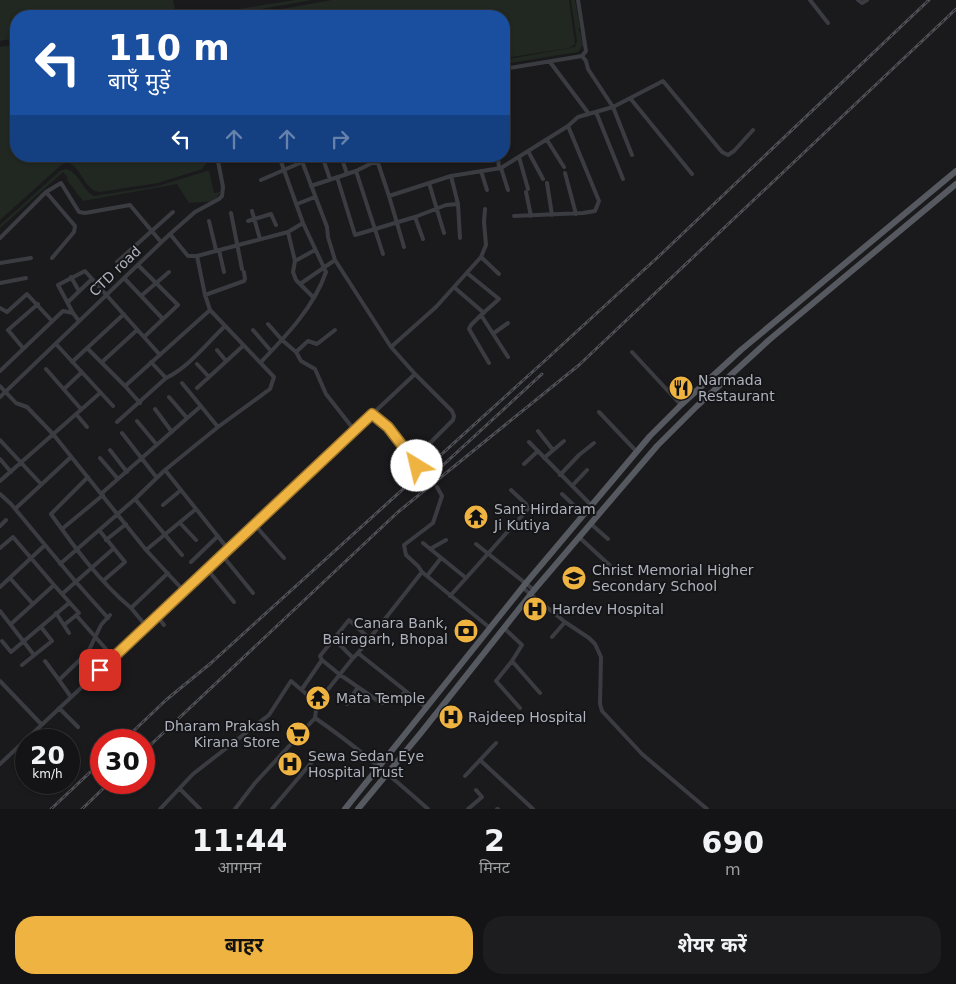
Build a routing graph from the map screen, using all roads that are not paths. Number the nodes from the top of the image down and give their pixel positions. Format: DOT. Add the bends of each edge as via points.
graph roads {
  1 [pos="578,0"];
  2 [pos="858,0"];
  3 [pos="867,0"];
  4 [pos="813,1"];
  5 [pos="828,23"];
  6 [pos="582,56"];
  7 [pos="550,62"];
  8 [pos="510,69"];
  9 [pos="630,98"];
  10 [pos="612,107"];
  11 [pos="596,112"];
  12 [pos="589,114"];
  13 [pos="568,126"];
  14 [pos="753,130"];
  15 [pos="547,140"];
  16 [pos="528,152"];
  17 [pos="632,156"];
  18 [pos="519,157"];
  19 [pos="217,162"];
  20 [pos="281,162"];
  21 [pos="302,162"];
  22 [pos="324,162"];
  23 [pos="343,162"];
  24 [pos="499,162"];
  25 [pos="372,163"];
  26 [pos="564,167"];
  27 [pos="500,168"];
  28 [pos="284,170"];
  29 [pos="356,171"];
  30 [pos="481,171"];
  31 [pos="956,171"];
  32 [pos="565,173"];
  33 [pos="347,174"];
  34 [pos="692,174"];
  35 [pos="451,176"];
  36 [pos="336,177"];
  37 [pos="330,179"];
  38 [pos="543,179"];
  39 [pos="623,179"];
  40 [pos="261,180"];
  41 [pos="547,183"];
  42 [pos="429,184"];
  43 [pos="956,184"];
  44 [pos="311,186"];
  45 [pos="487,190"];
  46 [pos="508,190"];
  47 [pos="46,192"];
  48 [pos="389,196"];
  49 [pos="315,197"];
  50 [pos="297,204"];
  51 [pos="458,204"];
  52 [pos="436,209"];
  53 [pos="485,209"];
  54 [pos="252,211"];
  55 [pos="173,212"];
  56 [pos="231,213"];
  57 [pos="576,214"];
  58 [pos="552,215"];
  59 [pos="514,216"];
  60 [pos="531,216"];
  61 [pos="415,217"];
  62 [pos="254,219"];
  63 [pos="209,221"];
  64 [pos="248,221"];
  65 [pos="303,223"];
  66 [pos="396,223"];
  67 [pos="276,224"];
  68 [pos="375,230"];
  69 [pos="151,231"];
  70 [pos="288,232"];
  71 [pos="170,234"];
  72 [pos="444,234"];
  73 [pos="0,238"];
  74 [pos="423,238"];
  75 [pos="460,238"];
  76 [pos="260,239"];
  77 [pos="161,242"];
  78 [pos="238,245"];
  79 [pos="404,247"];
  80 [pos="217,250"];
  81 [pos="315,250"];
  82 [pos="383,254"];
  83 [pos="197,256"];
  84 [pos="31,258"];
  85 [pos="52,258"];
  86 [pos="481,258"];
  87 [pos="335,260"];
  88 [pos="295,261"];
  89 [pos="0,262"];
  90 [pos="117,262"];
  91 [pos="138,265"];
  92 [pos="324,268"];
  93 [pos="169,272"];
  94 [pos="224,272"];
  95 [pos="467,273"];
  96 [pos="499,274"];
  97 [pos="71,277"];
  98 [pos="26,278"];
  99 [pos="124,278"];
  100 [pos="92,279"];
  101 [pos="0,283"];
  102 [pos="156,283"];
  103 [pos="300,284"];
  104 [pos="455,288"];
  105 [pos="79,291"];
  106 [pos="106,295"];
  107 [pos="204,295"];
  108 [pos="141,296"];
  109 [pos="314,298"];
  110 [pos="68,302"];
  111 [pos="38,304"];
  112 [pos="0,308"];
  113 [pos="210,310"];
  114 [pos="73,313"];
  115 [pos="124,314"];
  116 [pos="483,314"];
  117 [pos="163,319"];
  118 [pos="52,321"];
  119 [pos="80,321"];
  120 [pos="508,323"];
  121 [pos="268,324"];
  122 [pos="225,326"];
  123 [pos="137,330"];
  124 [pos="253,330"];
  125 [pos="335,330"];
  126 [pos="494,333"];
  127 [pos="144,337"];
  128 [pos="282,340"];
  129 [pos="56,344"];
  130 [pos="244,345"];
  131 [pos="391,347"];
  132 [pos="23,348"];
  133 [pos="88,349"];
  134 [pos="217,350"];
  135 [pos="272,351"];
  136 [pos="296,352"];
  137 [pos="632,352"];
  138 [pos="160,355"];
  139 [pos="508,357"];
  140 [pos="226,361"];
  141 [pos="72,362"];
  142 [pos="102,362"];
  143 [pos="151,362"];
  144 [pos="261,362"];
  145 [pos="489,363"];
  146 [pos="197,364"];
  147 [pos="46,369"];
  148 [pos="0,371"];
  149 [pos="81,372"];
  150 [pos="415,374"];
  151 [pos="209,377"];
  152 [pos="166,378"];
  153 [pos="182,383"];
  154 [pos="0,386"];
  155 [pos="125,386"];
  156 [pos="197,388"];
  157 [pos="64,389"];
  158 [pos="5,393"];
  159 [pos="100,393"];
  160 [pos="0,397"];
  161 [pos="169,397"];
  162 [pos="140,403"];
  163 [pos="681,405"];
  164 [pos="113,406"];
  165 [pos="201,406"];
  166 [pos="81,409"];
  167 [pos="155,409"];
  168 [pos="599,412"];
  169 [pos="76,414"];
  170 [pos="372,414"];
  171 [pos="187,418"];
  172 [pos="137,421"];
  173 [pos="117,422"];
  174 [pos="87,427"];
  175 [pos="218,427"];
  176 [pos="355,431"];
  177 [pos="538,431"];
  178 [pos="172,432"];
  179 [pos="122,433"];
  180 [pos="53,434"];
  181 [pos="0,440"];
  182 [pos="564,441"];
  183 [pos="529,442"];
  184 [pos="594,443"];
  185 [pos="157,445"];
  186 [pos="110,450"];
  187 [pos="553,450"];
  188 [pos="538,452"];
  189 [pos="637,452"];
  190 [pos="71,457"];
  191 [pos="143,457"];
  192 [pos="100,458"];
  193 [pos="414,458"];
  194 [pos="544,458"];
  195 [pos="0,459"];
  196 [pos="20,463"];
  197 [pos="524,464"];
  198 [pos="417,466"];
  199 [pos="165,470"];
  200 [pos="587,470"];
  201 [pos="11,472"];
  202 [pos="127,472"];
  203 [pos="560,475"];
  204 [pos="88,477"];
  205 [pos="157,478"];
  206 [pos="1,479"];
  207 [pos="118,479"];
  208 [pos="41,484"];
  209 [pos="572,486"];
  210 [pos="436,487"];
  211 [pos="181,490"];
  212 [pos="511,490"];
  213 [pos="0,494"];
  214 [pos="102,494"];
  215 [pos="562,494"];
  216 [pos="135,499"];
  217 [pos="163,505"];
  218 [pos="592,506"];
  219 [pos="15,509"];
  220 [pos="196,509"];
  221 [pos="117,514"];
  222 [pos="584,515"];
  223 [pos="6,520"];
  224 [pos="180,523"];
  225 [pos="126,524"];
  226 [pos="254,524"];
  227 [pos="591,524"];
  228 [pos="0,526"];
  229 [pos="62,529"];
  230 [pos="99,530"];
  231 [pos="164,534"];
  232 [pos="218,536"];
  233 [pos="579,537"];
  234 [pos="608,539"];
  235 [pos="106,540"];
  236 [pos="196,540"];
  237 [pos="446,540"];
  238 [pos="423,543"];
  239 [pos="476,544"];
  240 [pos="45,545"];
  241 [pos="0,548"];
  242 [pos="78,549"];
  243 [pos="113,549"];
  244 [pos="228,549"];
  245 [pos="430,549"];
  246 [pos="146,550"];
  247 [pos="488,554"];
  248 [pos="182,555"];
  249 [pos="222,555"];
  250 [pos="284,558"];
  251 [pos="441,558"];
  252 [pos="31,559"];
  253 [pos="191,562"];
  254 [pos="60,564"];
  255 [pos="91,567"];
  256 [pos="207,569"];
  257 [pos="422,572"];
  258 [pos="617,572"];
  259 [pos="168,573"];
  260 [pos="427,576"];
  261 [pos="10,578"];
  262 [pos="466,578"];
  263 [pos="75,581"];
  264 [pos="103,581"];
  265 [pos="54,585"];
  266 [pos="524,586"];
  267 [pos="0,588"];
  268 [pos="184,590"];
  269 [pos="253,592"];
  270 [pos="532,592"];
  271 [pos="62,594"];
  272 [pos="450,596"];
  273 [pos="234,602"];
  274 [pos="32,603"];
  275 [pos="69,603"];
  276 [pos="131,608"];
  277 [pos="0,611"];
  278 [pos="56,613"];
  279 [pos="76,615"];
  280 [pos="157,616"];
  281 [pos="565,622"];
  282 [pos="12,624"];
  283 [pos="64,625"];
  284 [pos="164,625"];
  285 [pos="146,626"];
  286 [pos="41,627"];
  287 [pos="490,628"];
  288 [pos="504,628"];
  289 [pos="69,633"];
  290 [pos="95,637"];
  291 [pos="552,637"];
  292 [pos="333,638"];
  293 [pos="369,638"];
  294 [pos="2,641"];
  295 [pos="24,641"];
  296 [pos="358,653"];
  297 [pos="34,655"];
  298 [pos="113,657"];
  299 [pos="353,658"];
  300 [pos="322,660"];
  301 [pos="45,661"];
  302 [pos="512,661"];
  303 [pos="22,665"];
  304 [pos="339,674"];
  305 [pos="59,680"];
  306 [pos="0,681"];
  307 [pos="358,687"];
  308 [pos="302,689"];
  309 [pos="406,692"];
  310 [pos="540,693"];
  311 [pos="71,697"];
  312 [pos="317,703"];
  313 [pos="347,704"];
  314 [pos="59,708"];
  315 [pos="428,708"];
  316 [pos="520,708"];
  317 [pos="315,718"];
  318 [pos="41,724"];
  319 [pos="78,727"];
  320 [pos="496,743"];
  321 [pos="317,756"];
  322 [pos="480,760"];
  323 [pos="0,764"];
  324 [pos="379,767"];
  325 [pos="388,774"];
  326 [pos="465,776"];
  327 [pos="180,789"];
  328 [pos="476,790"];
  329 [pos="197,808"];
  330 [pos="160,809"];
  331 [pos="235,809"];
  332 [pos="272,809"];
  333 [pos="345,809"];
  334 [pos="358,809"];
  335 [pos="428,809"];
  336 [pos="468,809"];
  337 [pos="533,809"];
  338 [pos="707,809"];
  1 -- 6 [label="street" via="586,51"];
  2 -- 3 [label="street" via="862,3"];
  4 -- 5 [label="street"];
  6 -- 7 [label="street"];
  6 -- 10 [label="street"];
  7 -- 8 [label="street"];
  7 -- 12 [label="street"];
  9 -- 10 [label="street"];
  9 -- 14 [label="street" via="662,81 728,155"];
  9 -- 34 [label="street"];
  10 -- 11 [label="street"];
  10 -- 17 [label="street"];
  11 -- 12 [label="street"];
  11 -- 39 [label="street"];
  12 -- 13 [label="street" via="578,117"];
  13 -- 15 [label="street"];
  13 -- 57 [label="street" via="599,201 595,211"];
  15 -- 16 [label="street"];
  15 -- 26 [label="street"];
  16 -- 18 [label="street"];
  16 -- 38 [label="street"];
  18 -- 27 [label="street"];
  18 -- 60 [label="street"];
  19 -- 71 [label="street, CTD road" via="222,196 203,206"];
  20 -- 28 [label="street"];
  21 -- 28 [label="street"];
  21 -- 44 [label="street"];
  22 -- 37 [label="street"];
  23 -- 33 [label="street"];
  24 -- 27 [label="street"];
  25 -- 29 [label="street"];
  25 -- 48 [label="street" via="378,163"];
  27 -- 30 [label="street"];
  27 -- 46 [label="street"];
  28 -- 40 [label="street"];
  28 -- 50 [label="street"];
  29 -- 33 [label="street"];
  29 -- 68 [label="street"];
  30 -- 35 [label="street"];
  30 -- 45 [label="street"];
  31 -- 163 [label="main road" via="741,350"];
  32 -- 57 [label="street"];
  33 -- 36 [label="street"];
  35 -- 42 [label="street"];
  35 -- 51 [label="street"];
  36 -- 37 [label="street"];
  36 -- 68 [label="street" via="354,233 358,235"];
  37 -- 44 [label="street"];
  41 -- 58 [label="street"];
  42 -- 48 [label="street"];
  42 -- 52 [label="street"];
  43 -- 227 [label="main road" via="769,340 697,406 657,446"];
  44 -- 49 [label="street"];
  47 -- 69 [label="street" via="61,183 79,212 85,213 130,205"];
  47 -- 73 [label="street"];
  47 -- 85 [label="street" via="75,226 74,232"];
  48 -- 66 [label="street"];
  49 -- 50 [label="street"];
  49 -- 87 [label="street"];
  50 -- 65 [label="street"];
  51 -- 52 [label="street"];
  51 -- 75 [label="street"];
  52 -- 61 [label="street"];
  52 -- 72 [label="street"];
  53 -- 86 [label="street" via="486,245"];
  54 -- 62 [label="street"];
  55 -- 69 [label="street"];
  56 -- 78 [label="street"];
  57 -- 58 [label="street"];
  58 -- 60 [label="street"];
  59 -- 60 [label="street"];
  61 -- 66 [label="street"];
  61 -- 74 [label="street"];
  62 -- 64 [label="street"];
  62 -- 67 [label="street" via="271,214"];
  62 -- 76 [label="street"];
  63 -- 80 [label="street"];
  65 -- 70 [label="street"];
  65 -- 81 [label="street"];
  66 -- 68 [label="street"];
  66 -- 79 [label="street"];
  68 -- 82 [label="street"];
  69 -- 77 [label="street"];
  69 -- 90 [label="street"];
  70 -- 76 [label="street"];
  70 -- 88 [label="street"];
  71 -- 77 [label="street, CTD road"];
  71 -- 83 [label="street" via="188,256"];
  76 -- 78 [label="street"];
  77 -- 91 [label="street, CTD road"];
  78 -- 80 [label="street"];
  78 -- 107 [label="street" via="244,282"];
  80 -- 83 [label="street"];
  80 -- 94 [label="street"];
  81 -- 88 [label="street"];
  81 -- 92 [label="street"];
  83 -- 107 [label="street"];
  84 -- 89 [label="street"];
  86 -- 95 [label="street"];
  86 -- 96 [label="street"];
  87 -- 92 [label="street"];
  87 -- 131 [label="street"];
  88 -- 103 [label="street" via="293,272"];
  91 -- 99 [label="street, CTD road"];
  91 -- 102 [label="street"];
  92 -- 103 [label="street"];
  92 -- 109 [label="street" via="325,274"];
  93 -- 102 [label="street"];
  95 -- 104 [label="street"];
  95 -- 116 [label="street" via="499,300"];
  97 -- 100 [label="street" via="85,271"];
  97 -- 105 [label="street"];
  97 -- 110 [label="street" via="58,286"];
  98 -- 101 [label="street"];
  99 -- 106 [label="street, CTD road"];
  99 -- 108 [label="street"];
  100 -- 105 [label="street"];
  100 -- 106 [label="street"];
  102 -- 108 [label="street"];
  102 -- 117 [label="street" via="178,306"];
  103 -- 109 [label="street"];
  104 -- 116 [label="street"];
  104 -- 131 [label="street"];
  105 -- 110 [label="street"];
  106 -- 115 [label="street"];
  106 -- 119 [label="street, CTD road"];
  107 -- 113 [label="street"];
  108 -- 117 [label="street"];
  109 -- 128 [label="street"];
  110 -- 114 [label="street"];
  111 -- 112 [label="street" via="27,294 7,312"];
  111 -- 118 [label="street"];
  111 -- 132 [label="street" via="8,330"];
  113 -- 122 [label="street"];
  113 -- 138 [label="street"];
  114 -- 118 [label="street" via="63,311"];
  114 -- 119 [label="street"];
  115 -- 123 [label="street"];
  115 -- 133 [label="street"];
  116 -- 126 [label="street"];
  116 -- 145 [label="street" via="469,329"];
  117 -- 127 [label="street"];
  118 -- 132 [label="street"];
  119 -- 129 [label="street, CTD road"];
  120 -- 126 [label="street"];
  121 -- 128 [label="street"];
  122 -- 130 [label="street"];
  122 -- 152 [label="street"];
  123 -- 127 [label="street"];
  123 -- 142 [label="street"];
  124 -- 135 [label="street"];
  125 -- 136 [label="street" via="317,344 308,341"];
  126 -- 139 [label="street"];
  127 -- 138 [label="street"];
  128 -- 135 [label="street"];
  128 -- 136 [label="street"];
  129 -- 141 [label="street"];
  129 -- 158 [label="street, CTD road"];
  130 -- 140 [label="street"];
  130 -- 144 [label="street"];
  131 -- 150 [label="street"];
  132 -- 148 [label="street"];
  133 -- 141 [label="street"];
  133 -- 142 [label="street"];
  134 -- 140 [label="street"];
  135 -- 144 [label="street"];
  136 -- 176 [label="street" via="301,362 315,369 326,394"];
  137 -- 163 [label="street"];
  138 -- 143 [label="street"];
  140 -- 151 [label="street"];
  141 -- 149 [label="street"];
  142 -- 155 [label="street"];
  143 -- 152 [label="street"];
  143 -- 155 [label="street"];
  144 -- 175 [label="street" via="274,377 270,389"];
  146 -- 151 [label="street"];
  147 -- 157 [label="street"];
  149 -- 157 [label="street"];
  149 -- 159 [label="street"];
  150 -- 170 [label="street"];
  150 -- 193 [label="street" via="454,416"];
  151 -- 156 [label="street"];
  152 -- 162 [label="street"];
  153 -- 165 [label="street"];
  154 -- 158 [label="street"];
  155 -- 162 [label="street"];
  157 -- 166 [label="street"];
  158 -- 160 [label="street, CTD road"];
  158 -- 180 [label="street" via="16,403 27,407"];
  159 -- 164 [label="street"];
  159 -- 166 [label="street"];
  161 -- 171 [label="street"];
  162 -- 173 [label="street"];
  163 -- 189 [label="main road"];
  165 -- 171 [label="street"];
  165 -- 175 [label="street"];
  166 -- 169 [label="street"];
  167 -- 178 [label="street"];
  168 -- 189 [label="street"];
  169 -- 174 [label="street"];
  169 -- 180 [label="street"];
  170 -- 176 [label="street"];
  170 -- 193 [label="street" via="388,427"];
  171 -- 178 [label="street"];
  172 -- 185 [label="street"];
  175 -- 199 [label="street"];
  176 -- 226 [label="street"];
  177 -- 187 [label="street"];
  178 -- 185 [label="street"];
  179 -- 191 [label="street"];
  180 -- 190 [label="street"];
  180 -- 196 [label="street"];
  181 -- 196 [label="street"];
  182 -- 187 [label="street"];
  183 -- 188 [label="street"];
  184 -- 203 [label="street"];
  185 -- 191 [label="street"];
  186 -- 202 [label="street"];
  187 -- 194 [label="street"];
  188 -- 194 [label="street"];
  188 -- 197 [label="street"];
  189 -- 218 [label="main road"];
  190 -- 204 [label="street"];
  190 -- 208 [label="street"];
  191 -- 202 [label="street"];
  191 -- 205 [label="street"];
  192 -- 207 [label="street"];
  193 -- 198 [label="street"];
  194 -- 203 [label="street"];
  195 -- 201 [label="street"];
  196 -- 201 [label="street"];
  196 -- 208 [label="street"];
  199 -- 205 [label="street"];
  199 -- 211 [label="street"];
  200 -- 209 [label="street"];
  201 -- 206 [label="street"];
  202 -- 207 [label="street"];
  203 -- 209 [label="street"];
  204 -- 214 [label="street"];
  204 -- 229 [label="street" via="51,514"];
  205 -- 216 [label="street"];
  207 -- 214 [label="street"];
  208 -- 219 [label="street"];
  209 -- 218 [label="street"];
  210 -- 257 [label="street" via="442,496 433,523 404,545 406,555"];
  211 -- 217 [label="street"];
  211 -- 220 [label="street"];
  212 -- 247 [label="street" via="528,508"];
  213 -- 219 [label="street"];
  214 -- 221 [label="street"];
  214 -- 229 [label="street"];
  215 -- 222 [label="street"];
  216 -- 221 [label="street"];
  216 -- 231 [label="street"];
  218 -- 222 [label="main road"];
  219 -- 240 [label="street"];
  220 -- 224 [label="street"];
  220 -- 232 [label="street"];
  221 -- 225 [label="street"];
  221 -- 230 [label="street"];
  222 -- 266 [label="main road"];
  223 -- 228 [label="street"];
  224 -- 231 [label="street"];
  224 -- 236 [label="street"];
  225 -- 235 [label="street"];
  225 -- 246 [label="street"];
  226 -- 244 [label="street"];
  226 -- 250 [label="street"];
  227 -- 233 [label="main road"];
  227 -- 234 [label="street"];
  229 -- 242 [label="street"];
  230 -- 235 [label="street"];
  230 -- 242 [label="street"];
  231 -- 246 [label="street"];
  231 -- 248 [label="street"];
  232 -- 244 [label="street"];
  232 -- 253 [label="street"];
  233 -- 258 [label="street"];
  233 -- 270 [label="main road"];
  235 -- 243 [label="street"];
  237 -- 245 [label="street"];
  238 -- 245 [label="street"];
  239 -- 247 [label="street"];
  240 -- 252 [label="street"];
  240 -- 254 [label="street"];
  241 -- 252 [label="street" via="13,536"];
  242 -- 254 [label="street"];
  242 -- 255 [label="street"];
  243 -- 255 [label="street"];
  243 -- 264 [label="street" via="125,562"];
  244 -- 249 [label="street"];
  245 -- 251 [label="street"];
  246 -- 259 [label="street"];
  247 -- 262 [label="street"];
  247 -- 266 [label="street"];
  249 -- 256 [label="street"];
  249 -- 269 [label="street"];
  251 -- 260 [label="street"];
  251 -- 262 [label="street"];
  252 -- 261 [label="street"];
  252 -- 265 [label="street"];
  254 -- 263 [label="street"];
  255 -- 263 [label="street"];
  255 -- 264 [label="street"];
  256 -- 268 [label="street"];
  256 -- 273 [label="street"];
  257 -- 260 [label="street"];
  257 -- 293 [label="street"];
  259 -- 268 [label="street"];
  259 -- 276 [label="street"];
  260 -- 272 [label="street"];
  261 -- 267 [label="street"];
  261 -- 274 [label="street"];
  262 -- 272 [label="street"];
  263 -- 271 [label="street"];
  263 -- 290 [label="street" via="109,616 100,624"];
  264 -- 276 [label="street"];
  265 -- 271 [label="street"];
  265 -- 274 [label="street"];
  266 -- 270 [label="street"];
  266 -- 287 [label="main road"];
  268 -- 280 [label="street"];
  270 -- 281 [label="street"];
  270 -- 288 [label="main road"];
  271 -- 275 [label="street"];
  272 -- 287 [label="street"];
  274 -- 282 [label="street"];
  275 -- 278 [label="street"];
  275 -- 279 [label="street" via="78,613"];
  276 -- 285 [label="street"];
  277 -- 282 [label="street"];
  278 -- 283 [label="street"];
  278 -- 286 [label="street"];
  279 -- 283 [label="street"];
  279 -- 290 [label="street"];
  280 -- 284 [label="street"];
  280 -- 285 [label="street"];
  281 -- 291 [label="street"];
  281 -- 338 [label="street" via="589,638 602,657 602,711 642,754"];
  282 -- 295 [label="street"];
  283 -- 289 [label="street"];
  285 -- 298 [label="street"];
  286 -- 295 [label="street"];
  286 -- 297 [label="street" via="52,641"];
  287 -- 315 [label="main road"];
  288 -- 302 [label="street" via="522,645"];
  288 -- 325 [label="main road"];
  290 -- 298 [label="street"];
  290 -- 305 [label="street" via="88,652"];
  292 -- 293 [label="street" via="349,620"];
  292 -- 299 [label="street"];
  292 -- 300 [label="street" via="320,656"];
  293 -- 296 [label="street"];
  294 -- 295 [label="street" via="11,652"];
  295 -- 297 [label="street"];
  296 -- 299 [label="street"];
  296 -- 309 [label="street"];
  297 -- 303 [label="street"];
  298 -- 311 [label="street"];
  299 -- 304 [label="street"];
  300 -- 304 [label="street"];
  300 -- 308 [label="street"];
  301 -- 305 [label="street"];
  302 -- 310 [label="street"];
  302 -- 316 [label="street" via="496,681"];
  304 -- 307 [label="street"];
  304 -- 312 [label="street"];
  305 -- 311 [label="street"];
  306 -- 318 [label="street"];
  307 -- 309 [label="street" via="381,703 392,701"];
  307 -- 313 [label="street"];
  308 -- 312 [label="street"];
  308 -- 327 [label="street" via="291,681 269,715 193,774"];
  309 -- 315 [label="street"];
  311 -- 314 [label="street"];
  312 -- 317 [label="street"];
  314 -- 318 [label="street"];
  314 -- 319 [label="street"];
  315 -- 324 [label="main road"];
  317 -- 324 [label="street"];
  317 -- 331 [label="street"];
  318 -- 323 [label="street"];
  320 -- 322 [label="street"];
  321 -- 332 [label="street"];
  322 -- 326 [label="street"];
  322 -- 337 [label="street"];
  324 -- 325 [label="street"];
  324 -- 333 [label="main road"];
  325 -- 334 [label="main road"];
  325 -- 335 [label="street"];
  327 -- 329 [label="street"];
  327 -- 330 [label="street"];
  328 -- 336 [label="street" via="482,797"];
}
